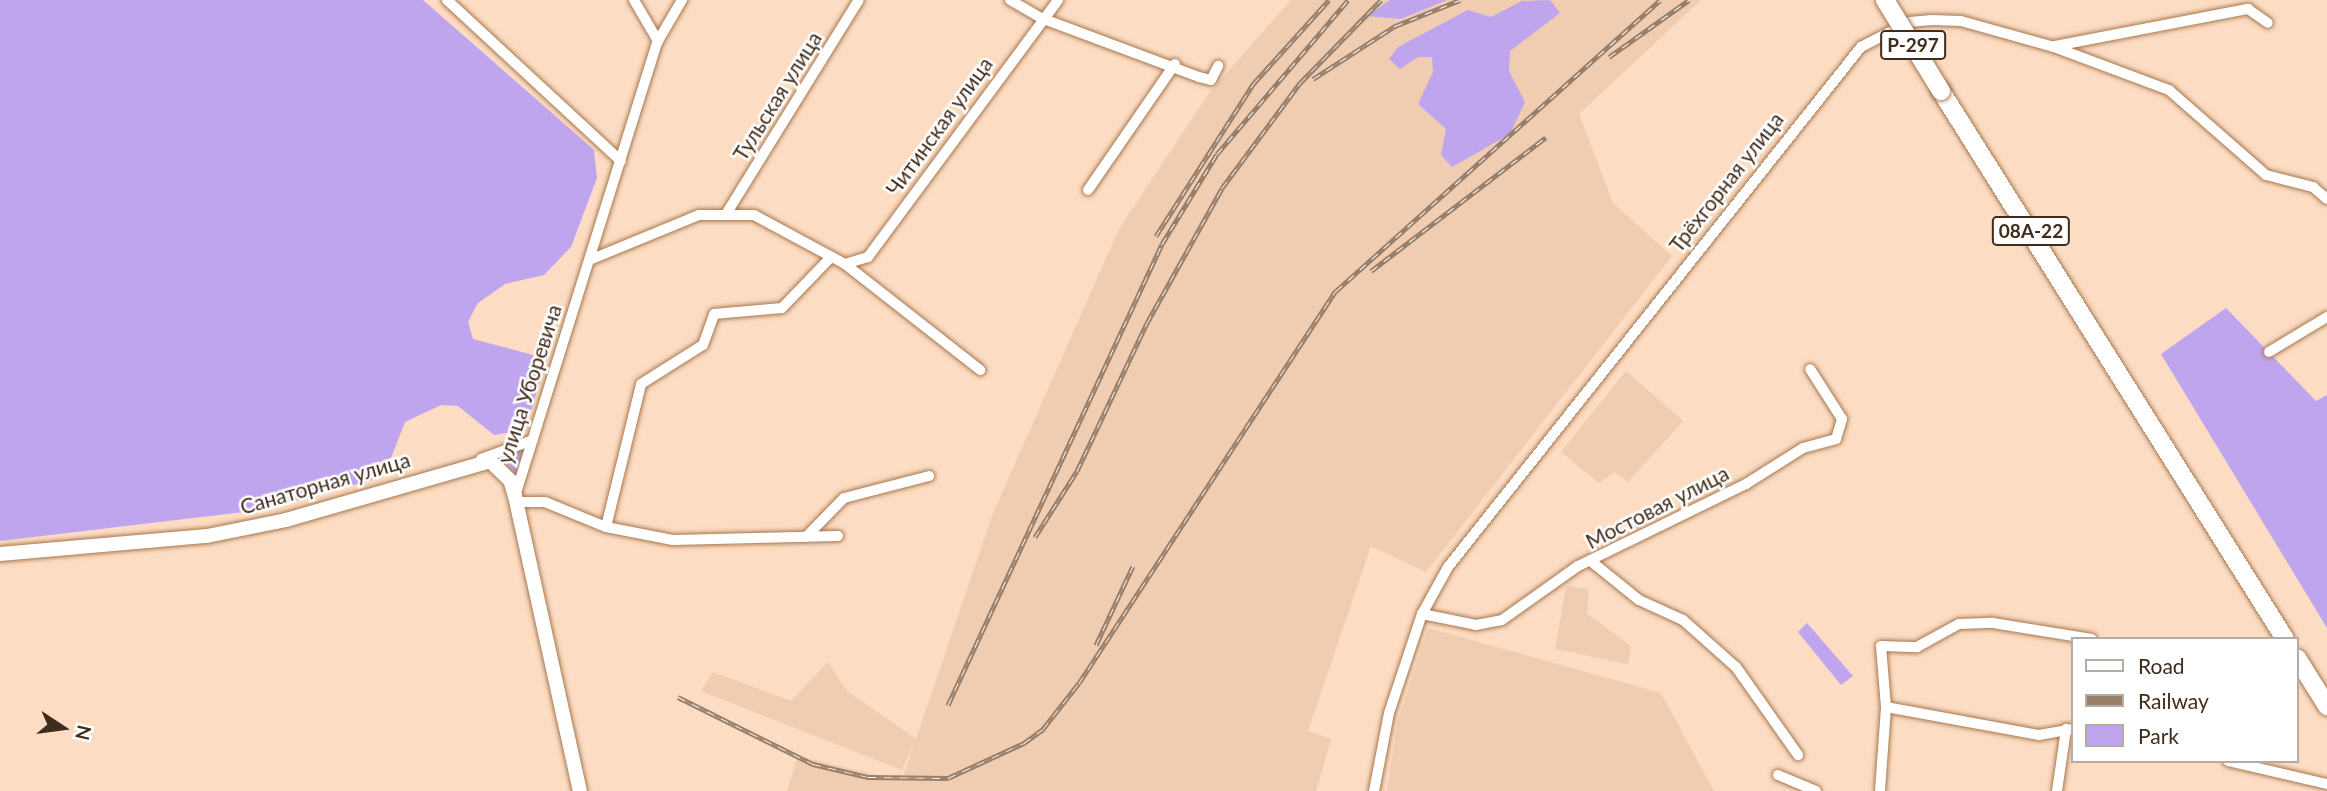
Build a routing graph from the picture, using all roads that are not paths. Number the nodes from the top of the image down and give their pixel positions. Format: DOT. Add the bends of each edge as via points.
graph roads {
  1 [pos="447,0"];
  2 [pos="634,0"];
  3 [pos="682,0"];
  4 [pos="859,0"];
  5 [pos="1010,0"];
  6 [pos="1058,0"];
  7 [pos="1885,0"];
  8 [pos="1041,18"];
  9 [pos="2268,23"];
  10 [pos="658,41"];
  11 [pos="2054,47"];
  12 [pos="1175,64"];
  13 [pos="1218,66"];
  14 [pos="1941,91"];
  15 [pos="621,161"];
  16 [pos="1088,190"];
  17 [pos="2327,200"];
  18 [pos="728,212"];
  19 [pos="831,257"];
  20 [pos="592,259"];
  21 [pos="845,264"];
  22 [pos="2327,317"];
  23 [pos="2269,352"];
  24 [pos="1810,369"];
  25 [pos="980,370"];
  26 [pos="533,440"];
  27 [pos="477,460"];
  28 [pos="929,476"];
  29 [pos="515,499"];
  30 [pos="606,527"];
  31 [pos="838,536"];
  32 [pos="806,537"];
  33 [pos="0,555"];
  34 [pos="1592,562"];
  35 [pos="1422,614"];
  36 [pos="2281,632"];
  37 [pos="2080,637"];
  38 [pos="2299,661"];
  39 [pos="1886,706"];
  40 [pos="2327,706"];
  41 [pos="2070,729"];
  42 [pos="1798,755"];
  43 [pos="2237,763"];
  44 [pos="1779,775"];
  45 [pos="2327,784"];
  46 [pos="580,791"];
  47 [pos="1374,791"];
  48 [pos="1816,791"];
  49 [pos="1880,791"];
  50 [pos="2057,791"];
  1 -- 15 [label="street"];
  2 -- 10 [label="street"];
  3 -- 10 [label="street, улица Уборевича"];
  4 -- 18 [label="street, Тульская улица"];
  5 -- 8 [label="street"];
  6 -- 8 [label="street, Читинская улица"];
  7 -- 14 [label="highway, Р-297, bridge"];
  8 -- 12 [label="street"];
  8 -- 21 [label="street, Читинская улица" via="868,257"];
  9 -- 11 [label="street" via="2248,9"];
  10 -- 15 [label="street, улица Уборевича"];
  11 -- 17 [label="street, Трёхгорная улица" via="2169,90 2266,175 2313,187"];
  11 -- 35 [label="street, Трёхгорная улица" via="1961,21 1932,20 1909,22 1861,47 1448,567"];
  12 -- 13 [label="street" via="1210,80"];
  12 -- 16 [label="street"];
  14 -- 36 [label="highway, 08А-22"];
  15 -- 20 [label="street, улица Уборевича"];
  18 -- 19 [label="street" via="770,222"];
  18 -- 20 [label="street" via="670,225"];
  19 -- 21 [label="street"];
  19 -- 30 [label="street" via="782,308 715,314 703,345 641,384"];
  20 -- 26 [label="street, улица Уборевича"];
  21 -- 25 [label="street"];
  22 -- 23 [label="street"];
  24 -- 34 [label="street, Мостовая улица" via="1842,419 1836,439 1804,448"];
  26 -- 27 [label="street"];
  26 -- 29 [label="street, улица Уборевича"];
  27 -- 29 [label="main road" via="501,468"];
  27 -- 33 [label="main road, Санаторная улица" via="312,513 207,536"];
  28 -- 32 [label="street" via="844,499"];
  29 -- 30 [label="street" via="545,502"];
  29 -- 46 [label="main road"];
  30 -- 32 [label="street" via="673,540"];
  31 -- 32 [label="street"];
  34 -- 35 [label="street, Мостовая улица" via="1502,620 1476,625"];
  34 -- 42 [label="street" via="1639,600 1683,620 1737,667"];
  35 -- 47 [label="street, Трёхгорная улица" via="1389,713"];
  37 -- 39 [label="street" via="1993,623 1959,624 1917,648 1881,646"];
  38 -- 40 [label="highway"];
  39 -- 41 [label="street" via="2039,735"];
  39 -- 49 [label="street"];
  41 -- 50 [label="street"];
  43 -- 45 [label="street"];
  44 -- 48 [label="street"];
}
